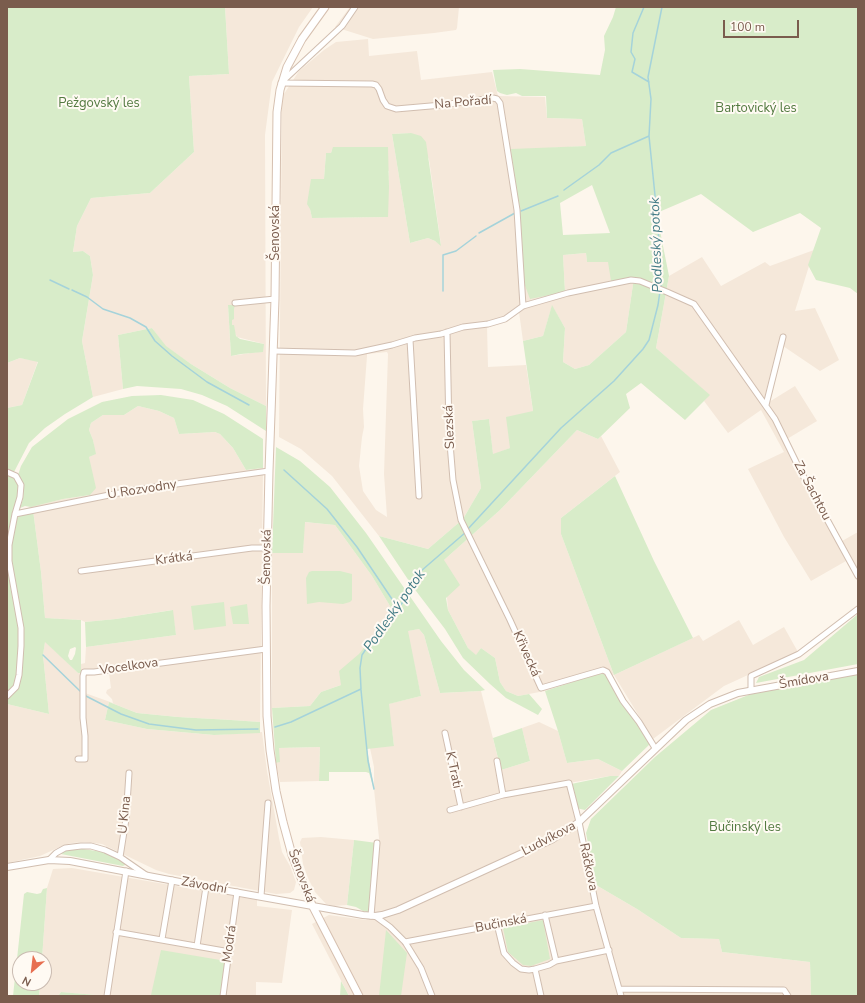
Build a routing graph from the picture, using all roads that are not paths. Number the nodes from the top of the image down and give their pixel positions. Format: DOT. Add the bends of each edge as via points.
graph roads {
  1 [pos="325,7"];
  2 [pos="355,7"];
  3 [pos="281,83"];
  4 [pos="275,299"];
  5 [pos="235,303"];
  6 [pos="523,306"];
  7 [pos="447,332"];
  8 [pos="783,337"];
  9 [pos="410,340"];
  10 [pos="273,351"];
  11 [pos="766,405"];
  12 [pos="269,471"];
  13 [pos="7,472"];
  14 [pos="420,496"];
  15 [pos="15,514"];
  16 [pos="462,520"];
  17 [pos="267,548"];
  18 [pos="81,571"];
  19 [pos="858,576"];
  20 [pos="858,609"];
  21 [pos="266,649"];
  22 [pos="858,672"];
  23 [pos="751,690"];
  24 [pos="7,696"];
  25 [pos="445,733"];
  26 [pos="656,748"];
  27 [pos="78,758"];
  28 [pos="497,761"];
  29 [pos="129,773"];
  30 [pos="569,783"];
  31 [pos="503,795"];
  32 [pos="268,803"];
  33 [pos="461,807"];
  34 [pos="450,810"];
  35 [pos="579,822"];
  36 [pos="377,843"];
  37 [pos="120,856"];
  38 [pos="49,860"];
  39 [pos="7,867"];
  40 [pos="126,871"];
  41 [pos="147,875"];
  42 [pos="172,880"];
  43 [pos="206,887"];
  44 [pos="237,892"];
  45 [pos="261,896"];
  46 [pos="312,905"];
  47 [pos="596,906"];
  48 [pos="546,915"];
  49 [pos="373,916"];
  50 [pos="497,924"];
  51 [pos="116,932"];
  52 [pos="162,939"];
  53 [pos="405,942"];
  54 [pos="197,946"];
  55 [pos="609,950"];
  56 [pos="230,952"];
  57 [pos="556,961"];
  58 [pos="535,969"];
  59 [pos="620,989"];
  60 [pos="738,993"];
  61 [pos="108,996"];
  62 [pos="223,996"];
  63 [pos="359,996"];
  64 [pos="432,996"];
  65 [pos="541,996"];
  66 [pos="622,996"];
  67 [pos="788,996"];
  1 -- 3 [label="main road, Šenovská" via="298,46"];
  2 -- 3 [label="street" via="342,26"];
  3 -- 4 [label="main road, Šenovská" via="276,126"];
  3 -- 6 [label="street, Na Pořadí" via="372,84 379,88 387,106 396,109 497,99 500,103 517,210"];
  4 -- 5 [label="street"];
  4 -- 10 [label="main road, Šenovská"];
  6 -- 7 [label="street" via="505,319"];
  6 -- 11 [label="street, Za Šachtou" via="568,293 631,280 640,281 694,304"];
  7 -- 9 [label="street"];
  7 -- 16 [label="street, Slezská" via="449,431 453,480"];
  8 -- 11 [label="street"];
  9 -- 10 [label="street" via="355,353"];
  9 -- 14 [label="street"];
  10 -- 12 [label="main road, Šenovská"];
  11 -- 19 [label="street, Za Šachtou"];
  12 -- 15 [label="street, U Rozvodny" via="134,490"];
  12 -- 17 [label="main road, Šenovská"];
  13 -- 15 [label="street" via="16,476 21,485"];
  15 -- 24 [label="street" via="9,561 22,646 16,687"];
  16 -- 26 [label="street, Křivecká" via="541,688 602,670 607,672 623,701"];
  17 -- 18 [label="street, Krátká"];
  17 -- 21 [label="main road, Šenovská"];
  20 -- 23 [label="street" via="799,654 751,676"];
  21 -- 27 [label="street, Vocelkova" via="84,672 85,759"];
  21 -- 46 [label="main road, Šenovská" via="267,728 274,778 291,849"];
  22 -- 23 [label="street, Šmídova"];
  23 -- 26 [label="street, Ludvíkova" via="738,692 710,704 686,720"];
  25 -- 33 [label="street, K Trati"];
  26 -- 35 [label="street, Ludvíkova"];
  28 -- 31 [label="street"];
  29 -- 37 [label="street, U Kina"];
  30 -- 31 [label="street, K Trati"];
  30 -- 35 [label="street, Ráčkova"];
  31 -- 33 [label="street, K Trati"];
  32 -- 45 [label="street"];
  33 -- 34 [label="street, K Trati"];
  35 -- 47 [label="street, Ráčkova"];
  35 -- 49 [label="street, Ludvíkova" via="553,839 398,910"];
  36 -- 49 [label="street"];
  37 -- 38 [label="street, Závodní" via="97,847 81,846 62,849"];
  37 -- 41 [label="street, Závodní"];
  38 -- 39 [label="street, Závodní"];
  38 -- 40 [label="street, Závodní"];
  40 -- 41 [label="street, Závodní"];
  40 -- 51 [label="street"];
  41 -- 42 [label="street, Závodní"];
  42 -- 43 [label="street, Závodní"];
  42 -- 52 [label="street"];
  43 -- 44 [label="street, Závodní"];
  43 -- 54 [label="street"];
  44 -- 45 [label="street, Závodní"];
  44 -- 56 [label="street, Modrá"];
  45 -- 46 [label="street, Závodní"];
  46 -- 49 [label="street, Ludvíkova"];
  46 -- 63 [label="main road, Šenovská"];
  47 -- 48 [label="street, Bučinská"];
  47 -- 55 [label="street, Ráčkova"];
  48 -- 50 [label="street, Bučinská"];
  48 -- 57 [label="street"];
  49 -- 53 [label="street" via="390,927"];
  50 -- 53 [label="street, Bučinská"];
  50 -- 58 [label="street" via="504,953 521,969"];
  51 -- 52 [label="street"];
  51 -- 61 [label="street"];
  52 -- 54 [label="street"];
  53 -- 64 [label="street" via="421,968"];
  54 -- 56 [label="street"];
  55 -- 57 [label="street"];
  55 -- 59 [label="street, Ráčkova"];
  56 -- 62 [label="street, Modrá"];
  57 -- 58 [label="street"];
  58 -- 65 [label="street"];
  59 -- 60 [label="street"];
  59 -- 66 [label="street, Ráčkova"];
  60 -- 67 [label="street" via="784,990"];
}
